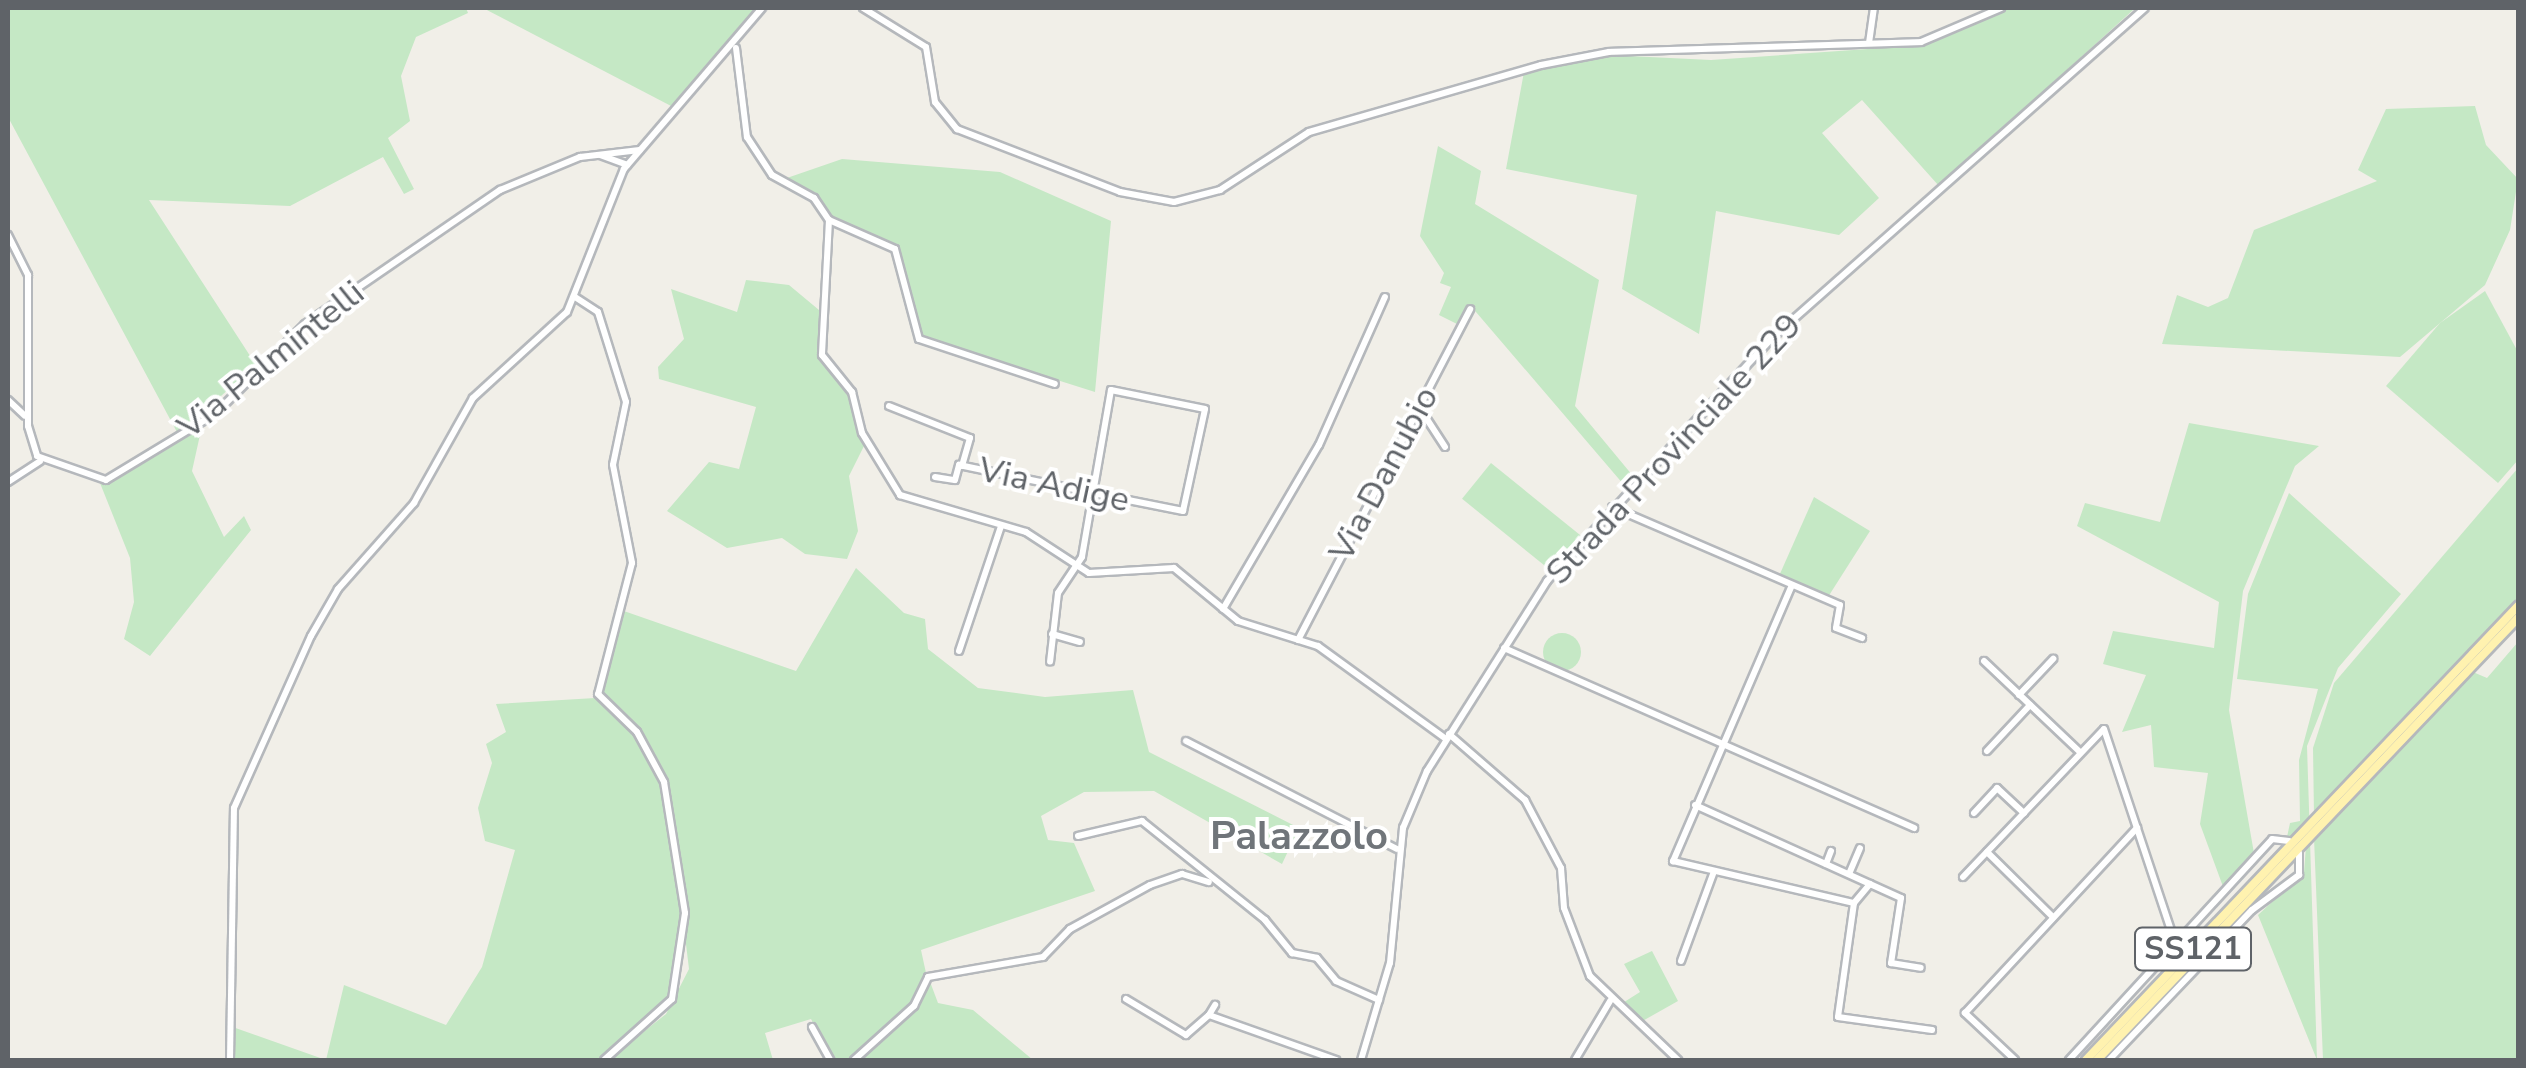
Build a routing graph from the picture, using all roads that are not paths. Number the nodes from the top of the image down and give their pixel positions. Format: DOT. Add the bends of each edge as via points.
graph roads {
  1 [pos="762,8"];
  2 [pos="863,8"];
  3 [pos="1874,8"];
  4 [pos="2001,8"];
  5 [pos="2145,8"];
  6 [pos="1869,43"];
  7 [pos="736,48"];
  8 [pos="640,150"];
  9 [pos="594,154"];
  10 [pos="627,165"];
  11 [pos="828,220"];
  12 [pos="8,235"];
  13 [pos="575,297"];
  14 [pos="1385,297"];
  15 [pos="1470,309"];
  16 [pos="1055,384"];
  17 [pos="8,400"];
  18 [pos="889,406"];
  19 [pos="1420,409"];
  20 [pos="28,426"];
  21 [pos="1445,447"];
  22 [pos="40,460"];
  23 [pos="962,466"];
  24 [pos="936,478"];
  25 [pos="8,482"];
  26 [pos="1094,493"];
  27 [pos="1612,508"];
  28 [pos="1001,526"];
  29 [pos="1078,567"];
  30 [pos="1792,585"];
  31 [pos="2518,606"];
  32 [pos="1223,609"];
  33 [pos="2518,618"];
  34 [pos="1052,634"];
  35 [pos="1862,638"];
  36 [pos="1298,640"];
  37 [pos="1080,642"];
  38 [pos="1504,648"];
  39 [pos="959,651"];
  40 [pos="2054,659"];
  41 [pos="1050,662"];
  42 [pos="1984,662"];
  43 [pos="2019,694"];
  44 [pos="2030,705"];
  45 [pos="1448,737"];
  46 [pos="1186,741"];
  47 [pos="1722,743"];
  48 [pos="1987,751"];
  49 [pos="2080,752"];
  50 [pos="1695,805"];
  51 [pos="1974,813"];
  52 [pos="2024,813"];
  53 [pos="1914,828"];
  54 [pos="2137,828"];
  55 [pos="1078,836"];
  56 [pos="2297,841"];
  57 [pos="1860,848"];
  58 [pos="1398,849"];
  59 [pos="1831,850"];
  60 [pos="1987,852"];
  61 [pos="2299,852"];
  62 [pos="1826,864"];
  63 [pos="1713,874"];
  64 [pos="1849,874"];
  65 [pos="1963,878"];
  66 [pos="1209,882"];
  67 [pos="1870,884"];
  68 [pos="1854,903"];
  69 [pos="2052,917"];
  70 [pos="2178,950"];
  71 [pos="1681,961"];
  72 [pos="1921,968"];
  73 [pos="1126,998"];
  74 [pos="1379,1000"];
  75 [pos="1610,1001"];
  76 [pos="1215,1005"];
  77 [pos="1209,1015"];
  78 [pos="812,1027"];
  79 [pos="1932,1030"];
  80 [pos="230,1060"];
  81 [pos="604,1060"];
  82 [pos="830,1060"];
  83 [pos="854,1060"];
  84 [pos="1336,1060"];
  85 [pos="1362,1060"];
  86 [pos="1574,1060"];
  87 [pos="1678,1060"];
  88 [pos="2015,1060"];
  89 [pos="2070,1060"];
  90 [pos="2083,1060"];
  91 [pos="2097,1060"];
  92 [pos="2109,1060"];
  1 -- 7 [label="street"];
  2 -- 6 [label="street" via="926,47 935,102 958,129 1102,186 1174,202 1225,187 1309,132 1541,65 1609,52"];
  3 -- 6 [label="street"];
  4 -- 6 [label="street" via="1936,39"];
  5 -- 27 [label="street, Strada Provinciale 229" via="1771,338"];
  7 -- 8 [label="street"];
  7 -- 11 [label="street" via="747,137 772,175 814,198"];
  8 -- 9 [label="street, Via Palmintelli"];
  8 -- 10 [label="street"];
  9 -- 10 [label="street"];
  9 -- 22 [label="street, Via Palmintelli" via="500,190 393,258 305,324 215,414 116,476"];
  10 -- 13 [label="street"];
  11 -- 16 [label="street" via="896,248 919,339"];
  11 -- 28 [label="street" via="822,355 852,392 864,437 902,497"];
  12 -- 20 [label="street" via="28,275"];
  13 -- 80 [label="street" via="473,398 406,514 338,589 234,808"];
  13 -- 81 [label="street" via="598,312 626,402 613,465 632,563 598,694 637,732 664,782 685,914 672,999"];
  14 -- 32 [label="street" via="1319,445"];
  15 -- 19 [label="street, Via Danubio"];
  17 -- 20 [label="street"];
  18 -- 23 [label="street" via="970,438"];
  19 -- 21 [label="street"];
  19 -- 36 [label="street, Via Danubio"];
  20 -- 22 [label="street"];
  22 -- 25 [label="street"];
  23 -- 24 [label="street, Via Adige" via="955,480"];
  23 -- 26 [label="street, Via Adige"];
  26 -- 26 [label="street, Via Adige" via="1111,390 1204,409 1183,511"];
  26 -- 29 [label="street"];
  27 -- 30 [label="street"];
  27 -- 38 [label="street, Strada Provinciale 229"];
  28 -- 29 [label="street" via="1045,540"];
  28 -- 39 [label="street"];
  29 -- 32 [label="street" via="1174,568"];
  29 -- 34 [label="street" via="1058,593"];
  30 -- 35 [label="street" via="1840,606 1836,628"];
  30 -- 47 [label="street"];
  31 -- 56 [label="main road"];
  32 -- 36 [label="street" via="1246,626"];
  33 -- 56 [label="main road" via="2314,833"];
  34 -- 37 [label="street"];
  34 -- 41 [label="street"];
  36 -- 45 [label="street"];
  38 -- 45 [label="street, Strada Provinciale 229"];
  38 -- 47 [label="street"];
  40 -- 43 [label="street"];
  42 -- 43 [label="street"];
  43 -- 44 [label="street"];
  44 -- 48 [label="street"];
  44 -- 49 [label="street"];
  45 -- 58 [label="street, Strada Provinciale 229"];
  45 -- 75 [label="street" via="1525,800 1561,868 1584,962"];
  46 -- 58 [label="street"];
  47 -- 50 [label="street"];
  47 -- 53 [label="street"];
  49 -- 52 [label="street"];
  49 -- 54 [label="street" via="2104,730"];
  50 -- 62 [label="street"];
  50 -- 63 [label="street" via="1674,861"];
  51 -- 52 [label="street" via="1997,788"];
  52 -- 60 [label="street"];
  54 -- 69 [label="street"];
  54 -- 70 [label="street"];
  55 -- 66 [label="street" via="1137,819 1202,865"];
  56 -- 70 [label="street" via="2272,839"];
  56 -- 90 [label="main road, SS121"];
  56 -- 91 [label="main road, SS121"];
  57 -- 64 [label="street"];
  58 -- 74 [label="street, Strada Provinciale 229" via="1393,946"];
  59 -- 62 [label="street"];
  60 -- 65 [label="street"];
  60 -- 69 [label="street"];
  61 -- 92 [label="street" via="2299,874 2252,910"];
  62 -- 64 [label="street"];
  63 -- 68 [label="street"];
  63 -- 71 [label="street"];
  64 -- 67 [label="street"];
  66 -- 74 [label="street" via="1265,920 1292,953 1317,958 1336,981"];
  66 -- 83 [label="street" via="1182,874 1150,884 1070,929 1043,958 928,977 914,1006"];
  67 -- 68 [label="street"];
  67 -- 72 [label="street" via="1901,898 1890,963"];
  68 -- 79 [label="street" via="1838,1017"];
  69 -- 88 [label="street" via="1965,1013"];
  70 -- 89 [label="street"];
  73 -- 77 [label="street" via="1186,1035"];
  74 -- 85 [label="street, Strada Provinciale 229"];
  75 -- 86 [label="street"];
  75 -- 87 [label="street"];
  76 -- 77 [label="street"];
  77 -- 84 [label="street"];
  78 -- 82 [label="street"];
}
